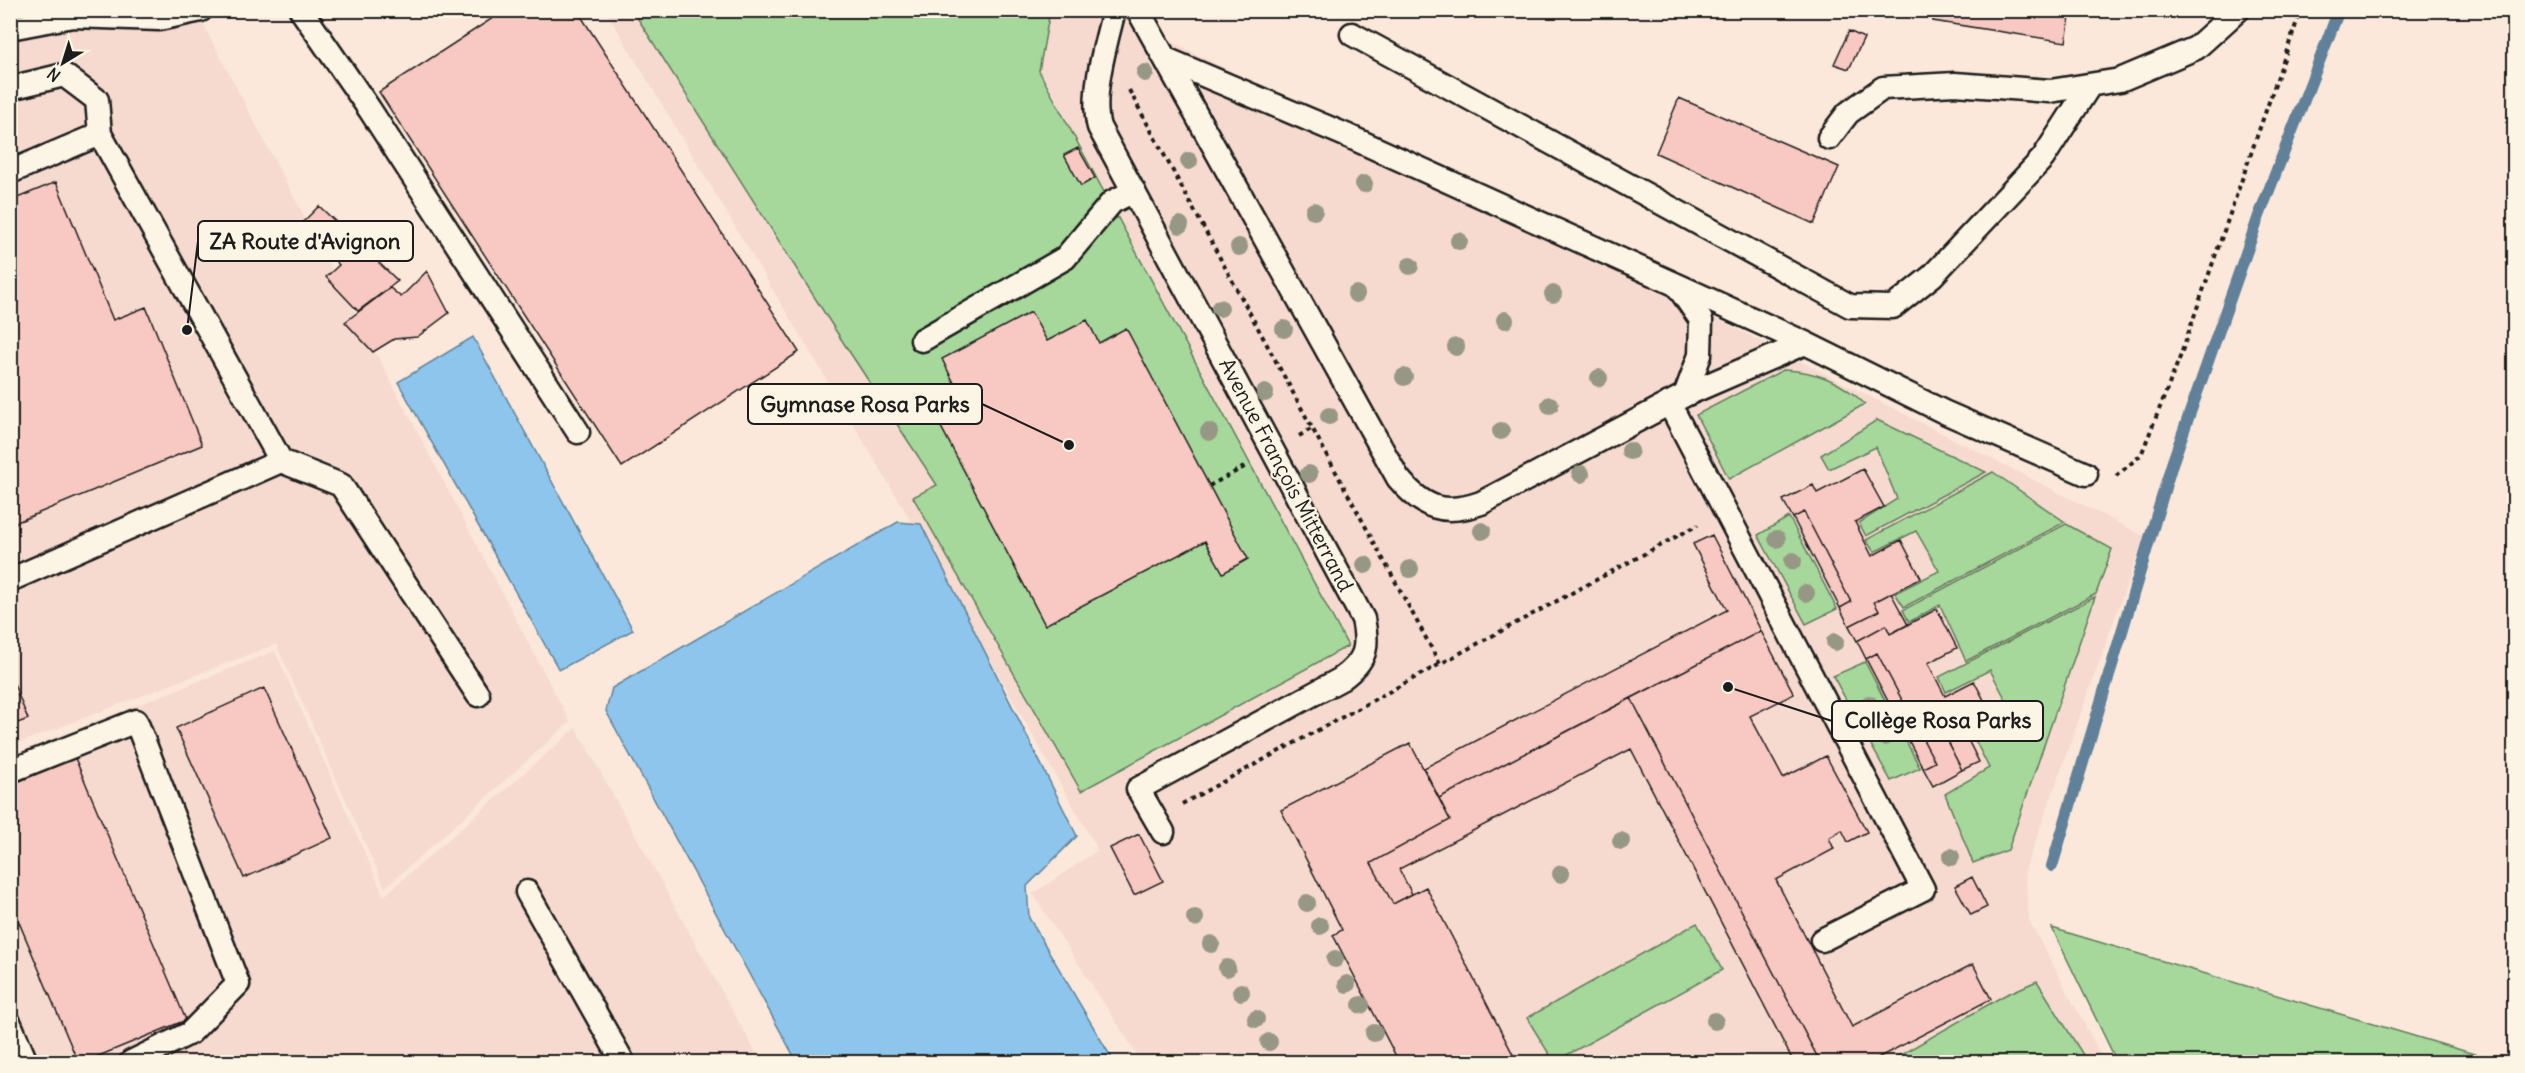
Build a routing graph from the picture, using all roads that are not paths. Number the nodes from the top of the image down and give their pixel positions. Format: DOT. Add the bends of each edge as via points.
graph roads {
  1 [pos="201,10"];
  2 [pos="301,10"];
  3 [pos="1114,10"];
  4 [pos="1138,10"];
  5 [pos="2238,10"];
  6 [pos="10,28"];
  7 [pos="1352,34"];
  8 [pos="1168,60"];
  9 [pos="2090,85"];
  10 [pos="10,88"];
  11 [pos="100,134"];
  12 [pos="1829,138"];
  13 [pos="10,171"];
  14 [pos="1134,191"];
  15 [pos="1677,286"];
  16 [pos="922,340"];
  17 [pos="1805,343"];
  18 [pos="1677,399"];
  19 [pos="578,432"];
  20 [pos="281,461"];
  21 [pos="2086,474"];
  22 [pos="10,580"];
  23 [pos="478,695"];
  24 [pos="10,771"];
  25 [pos="1163,832"];
  26 [pos="527,892"];
  27 [pos="1821,940"];
  28 [pos="10,1024"];
  29 [pos="26,1062"];
  30 [pos="131,1062"];
  31 [pos="623,1062"];
  1 -- 6 [label="lane" via="159,19 73,16"];
  2 -- 19 [label="lane"];
  3 -- 14 [label="lane, Avenue François Mitterrand" via="1095,114"];
  4 -- 8 [label="lane"];
  5 -- 9 [label="lane" via="2196,48 2120,80"];
  7 -- 9 [label="lane" via="1850,306 1893,307 1932,276 2043,158"];
  8 -- 15 [label="lane" via="1348,136"];
  8 -- 18 [label="lane" via="1398,478 1414,498 1436,508 1461,510 1481,503"];
  9 -- 12 [label="lane" via="2050,91 1955,84 1883,88 1848,113"];
  10 -- 11 [label="lane" via="64,75 97,100"];
  11 -- 13 [label="lane"];
  11 -- 20 [label="lane"];
  14 -- 16 [label="lane" via="1112,202 1065,258"];
  14 -- 25 [label="lane, Avenue François Mitterrand" via="1363,619 1367,639 1364,655 1341,679 1138,789"];
  15 -- 17 [label="lane"];
  15 -- 18 [label="lane" via="1701,320 1701,355"];
  17 -- 18 [label="lane"];
  17 -- 21 [label="lane" via="1944,412"];
  18 -- 27 [label="lane" via="1923,889"];
  20 -- 22 [label="lane"];
  20 -- 23 [label="lane" via="341,485"];
  24 -- 30 [label="lane" via="136,721 238,984 190,1033"];
  26 -- 31 [label="lane"];
  28 -- 29 [label="lane"];
}
